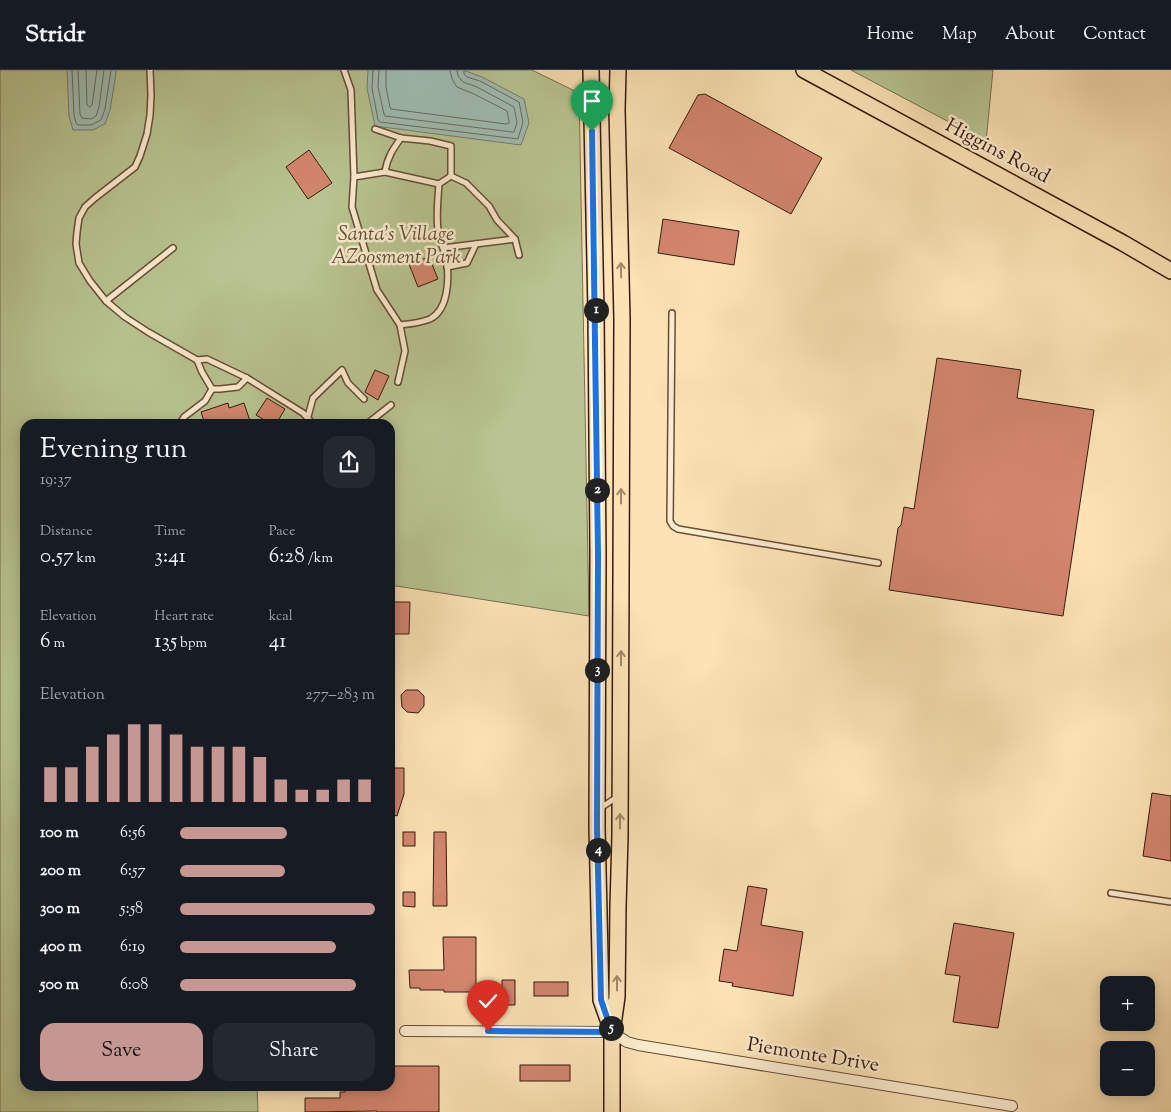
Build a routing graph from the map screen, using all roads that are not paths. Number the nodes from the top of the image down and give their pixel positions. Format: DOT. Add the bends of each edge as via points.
graph roads {
  1 [pos="150,70"];
  2 [pos="344,70"];
  3 [pos="592,70"];
  4 [pos="618,70"];
  5 [pos="804,70"];
  6 [pos="375,129"];
  7 [pos="401,138"];
  8 [pos="385,172"];
  9 [pos="354,176"];
  10 [pos="451,176"];
  11 [pos="439,184"];
  12 [pos="515,239"];
  13 [pos="476,244"];
  14 [pos="173,248"];
  15 [pos="443,248"];
  16 [pos="519,255"];
  17 [pos="447,267"];
  18 [pos="1171,271"];
  19 [pos="106,301"];
  20 [pos="672,313"];
  21 [pos="400,325"];
  22 [pos="197,360"];
  23 [pos="247,378"];
  24 [pos="398,382"];
  25 [pos="212,389"];
  26 [pos="364,399"];
  27 [pos="391,405"];
  28 [pos="183,419"];
  29 [pos="306,419"];
  30 [pos="308,419"];
  31 [pos="373,419"];
  32 [pos="878,562"];
  33 [pos="620,795"];
  34 [pos="597,811"];
  35 [pos="1111,893"];
  36 [pos="1171,902"];
  37 [pos="406,1031"];
  38 [pos="612,1032"];
  39 [pos="1012,1106"];
  40 [pos="612,1112"];
  1 -- 19 [label="lane" via="147,134 135,167 95,198 79,218 76,244 79,263"];
  2 -- 9 [label="lane" via="352,90"];
  3 -- 34 [label="main road" via="598,544"];
  33 -- 4 [label="main road, one-way" via="622,319"];
  5 -- 18 [label="main road, Higgins Road"];
  6 -- 7 [label="lane"];
  7 -- 8 [label="lane" via="390,154"];
  7 -- 10 [label="lane" via="451,146"];
  8 -- 9 [label="lane"];
  8 -- 11 [label="lane"];
  9 -- 21 [label="lane" via="352,207 377,290"];
  10 -- 11 [label="lane"];
  10 -- 12 [label="lane" via="466,183"];
  11 -- 15 [label="lane" via="438,228"];
  12 -- 13 [label="lane"];
  12 -- 16 [label="lane"];
  13 -- 15 [label="lane"];
  13 -- 17 [label="lane" via="467,263"];
  14 -- 19 [label="lane"];
  15 -- 17 [label="lane"];
  17 -- 21 [label="lane" via="445,297 440,310 431,318"];
  19 -- 22 [label="lane" via="148,332"];
  20 -- 32 [label="lane" via="670,521 673,526"];
  21 -- 24 [label="lane" via="405,351"];
  22 -- 23 [label="lane" via="207,359"];
  22 -- 25 [label="lane"];
  23 -- 25 [label="lane" via="238,387"];
  23 -- 29 [label="lane" via="303,413"];
  25 -- 28 [label="lane" via="205,401"];
  26 -- 30 [label="lane" via="348,383 342,370 313,398"];
  27 -- 31 [label="lane"];
  33 -- 34 [label="lane"];
  38 -- 33 [label="main road, one-way" via="617,997"];
  34 -- 38 [label="main road" via="601,1000"];
  35 -- 36 [label="lane"];
  37 -- 38 [label="street"];
  38 -- 39 [label="street, Piemonte Drive" via="638,1045"];
  38 -- 40 [label="main road"];
}
